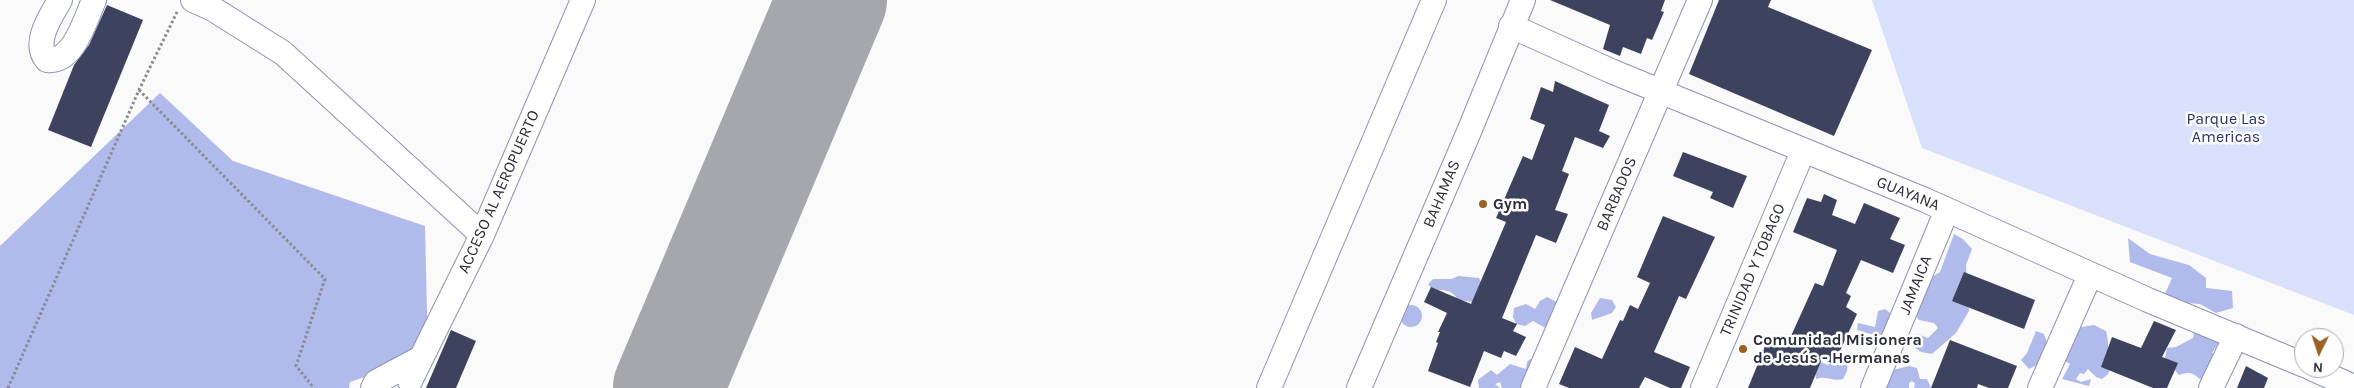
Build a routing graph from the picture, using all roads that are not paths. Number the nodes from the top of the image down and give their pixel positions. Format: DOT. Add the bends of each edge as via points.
graph roads {
  1 [pos="60,0"];
  2 [pos="94,0"];
  3 [pos="583,0"];
  4 [pos="1434,0"];
  5 [pos="1523,0"];
  6 [pos="1700,0"];
  7 [pos="186,4"];
  8 [pos="1511,26"];
  9 [pos="1661,91"];
  10 [pos="1803,151"];
  11 [pos="1947,210"];
  12 [pos="482,235"];
  13 [pos="2090,274"];
  14 [pos="2236,336"];
  15 [pos="421,358"];
  16 [pos="2294,361"];
  17 [pos="2335,378"];
  18 [pos="410,381"];
  19 [pos="2354,386"];
  20 [pos="374,388"];
  21 [pos="1269,388"];
  22 [pos="1359,388"];
  23 [pos="1533,388"];
  24 [pos="1703,388"];
  25 [pos="1873,388"];
  26 [pos="2040,388"];
  27 [pos="2211,388"];
  1 -- 2 [label="street" via="45,29 41,48 47,60 55,61 71,47"];
  3 -- 12 [label="street, ACCESO AL AEROPUERTO"];
  4 -- 21 [label="street"];
  5 -- 8 [label="street, BAHAMAS"];
  6 -- 9 [label="street, BARBADOS"];
  7 -- 12 [label="street" via="214,9 283,53"];
  8 -- 9 [label="street, GUAYANA"];
  8 -- 22 [label="street, BAHAMAS"];
  9 -- 10 [label="street, GUAYANA"];
  9 -- 23 [label="street, BARBADOS"];
  10 -- 11 [label="street, GUAYANA"];
  10 -- 24 [label="street, TRINIDAD Y TOBAGO"];
  11 -- 13 [label="street, GUAYANA"];
  11 -- 25 [label="street, JAMAICA"];
  12 -- 15 [label="street, ACCESO AL AEROPUERTO"];
  13 -- 14 [label="street, GUAYANA"];
  13 -- 26 [label="street"];
  14 -- 16 [label="street, GUAYANA"];
  14 -- 27 [label="street"];
  15 -- 18 [label="street, ACCESO AL AEROPUERTO"];
  15 -- 20 [label="street" via="376,382"];
  17 -- 19 [label="street"];
}
